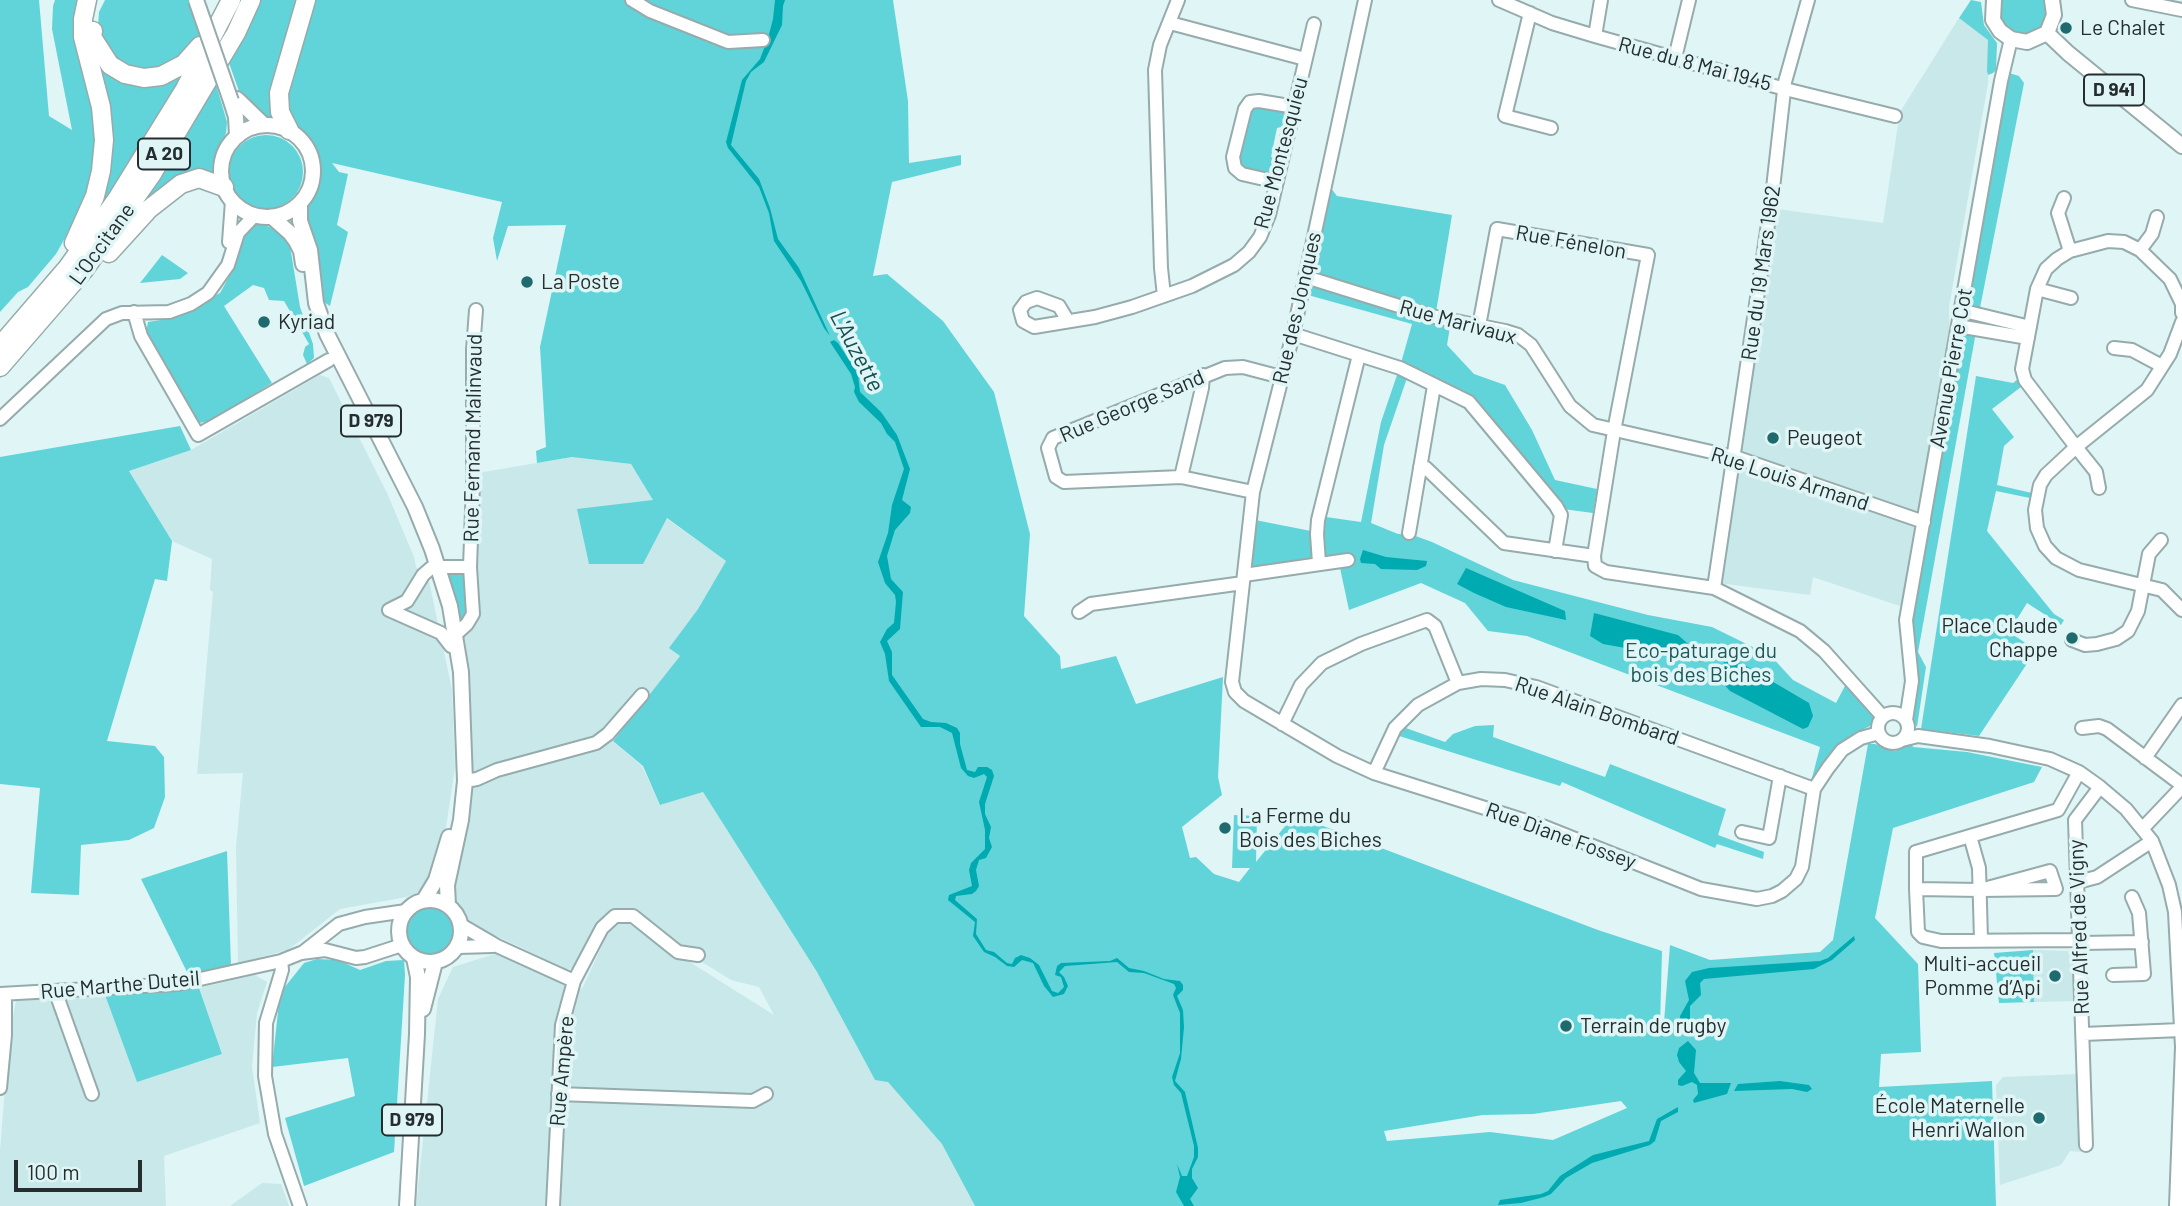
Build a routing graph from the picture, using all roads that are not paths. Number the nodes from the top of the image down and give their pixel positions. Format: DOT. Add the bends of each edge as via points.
graph roads {
  1 [pos="87,0"];
  2 [pos="98,0"];
  3 [pos="197,0"];
  4 [pos="204,0"];
  5 [pos="251,0"];
  6 [pos="306,0"];
  7 [pos="632,0"];
  8 [pos="1178,0"];
  9 [pos="1365,0"];
  10 [pos="1499,0"];
  11 [pos="1601,0"];
  12 [pos="1689,0"];
  13 [pos="1808,0"];
  14 [pos="1994,0"];
  15 [pos="2132,0"];
  16 [pos="2055,1"];
  17 [pos="228,6"];
  18 [pos="2182,10"];
  19 [pos="1530,13"];
  20 [pos="1170,23"];
  21 [pos="1314,24"];
  22 [pos="2047,33"];
  23 [pos="1595,36"];
  24 [pos="2011,39"];
  25 [pos="764,40"];
  26 [pos="1305,58"];
  27 [pos="1675,58"];
  28 [pos="1785,89"];
  29 [pos="234,100"];
  30 [pos="1294,107"];
  31 [pos="1895,116"];
  32 [pos="264,125"];
  33 [pos="1551,128"];
  34 [pos="289,130"];
  35 [pos="237,136"];
  36 [pos="2182,146"];
  37 [pos="1277,182"];
  38 [pos="228,194"];
  39 [pos="2064,198"];
  40 [pos="300,204"];
  41 [pos="255,215"];
  42 [pos="272,217"];
  43 [pos="2157,217"];
  44 [pos="2140,250"];
  45 [pos="2070,251"];
  46 [pos="228,265"];
  47 [pos="1306,277"];
  48 [pos="2037,289"];
  49 [pos="1164,296"];
  50 [pos="43,297"];
  51 [pos="62,298"];
  52 [pos="2071,298"];
  53 [pos="2182,304"];
  54 [pos="476,310"];
  55 [pos="1960,310"];
  56 [pos="134,312"];
  57 [pos="2182,313"];
  58 [pos="1068,321"];
  59 [pos="2182,322"];
  60 [pos="1479,326"];
  61 [pos="1958,326"];
  62 [pos="2029,333"];
  63 [pos="1293,334"];
  64 [pos="0,346"];
  65 [pos="2114,348"];
  66 [pos="1359,355"];
  67 [pos="329,360"];
  68 [pos="2162,366"];
  69 [pos="0,367"];
  70 [pos="1203,375"];
  71 [pos="1281,377"];
  72 [pos="1434,386"];
  73 [pos="0,419"];
  74 [pos="1614,431"];
  75 [pos="2076,447"];
  76 [pos="1733,457"];
  77 [pos="1420,467"];
  78 [pos="1181,477"];
  79 [pos="2099,488"];
  80 [pos="1253,492"];
  81 [pos="1924,522"];
  82 [pos="1409,533"];
  83 [pos="2161,540"];
  84 [pos="1555,551"];
  85 [pos="1348,560"];
  86 [pos="1595,561"];
  87 [pos="1319,563"];
  88 [pos="470,567"];
  89 [pos="435,568"];
  90 [pos="1243,579"];
  91 [pos="2143,585"];
  92 [pos="1714,588"];
  93 [pos="2182,610"];
  94 [pos="1079,612"];
  95 [pos="1239,618"];
  96 [pos="453,640"];
  97 [pos="2072,640"];
  98 [pos="1458,683"];
  99 [pos="642,695"];
  100 [pos="1908,698"];
  101 [pos="2182,705"];
  102 [pos="1888,715"];
  103 [pos="1907,723"];
  104 [pos="1282,724"];
  105 [pos="2082,728"];
  106 [pos="1879,733"];
  107 [pos="1919,736"];
  108 [pos="1902,740"];
  109 [pos="2146,758"];
  110 [pos="2079,772"];
  111 [pos="1374,773"];
  112 [pos="1780,776"];
  113 [pos="465,781"];
  114 [pos="2182,786"];
  115 [pos="2100,787"];
  116 [pos="1814,789"];
  117 [pos="2058,810"];
  118 [pos="2075,820"];
  119 [pos="2143,828"];
  120 [pos="1742,832"];
  121 [pos="1970,836"];
  122 [pos="2152,841"];
  123 [pos="2078,882"];
  124 [pos="1916,889"];
  125 [pos="1980,890"];
  126 [pos="2132,897"];
  127 [pos="424,900"];
  128 [pos="448,905"];
  129 [pos="406,911"];
  130 [pos="339,924"];
  131 [pos="461,925"];
  132 [pos="1981,940"];
  133 [pos="2081,941"];
  134 [pos="2142,942"];
  135 [pos="402,945"];
  136 [pos="497,946"];
  137 [pos="458,947"];
  138 [pos="301,953"];
  139 [pos="340,953"];
  140 [pos="698,956"];
  141 [pos="414,958"];
  142 [pos="281,961"];
  143 [pos="435,962"];
  144 [pos="2113,975"];
  145 [pos="575,981"];
  146 [pos="56,993"];
  147 [pos="3,994"];
  148 [pos="2182,1010"];
  149 [pos="2181,1030"];
  150 [pos="417,1034"];
  151 [pos="2083,1034"];
  152 [pos="2182,1046"];
  153 [pos="0,1088"];
  154 [pos="92,1094"];
  155 [pos="558,1094"];
  156 [pos="766,1094"];
  157 [pos="2086,1144"];
  158 [pos="300,1206"];
  159 [pos="407,1206"];
  160 [pos="553,1206"];
  161 [pos="2176,1206"];
  1 -- 50 [label="highway" via="83,37 102,107 101,171 82,229"];
  2 -- 17 [label="highway" via="92,37 100,52 125,74 144,78 161,76 184,64"];
  3 -- 29 [label="main road, bridge"];
  4 -- 29 [label="main road"];
  5 -- 51 [label="highway, L'Occitane / A 20" via="152,174"];
  6 -- 34 [label="highway" via="279,93 280,112"];
  7 -- 25 [label="street" via="728,42"];
  8 -- 20 [label="street"];
  9 -- 47 [label="street, Rue des Jonques"];
  10 -- 19 [label="street, Rue du 8 Mai 1945"];
  11 -- 23 [label="street"];
  12 -- 27 [label="street"];
  13 -- 28 [label="street, Rue du 19 Mars 1962"];
  14 -- 24 [label="main road" via="1993,20"];
  15 -- 18 [label="street"];
  16 -- 22 [label="main road"];
  17 -- 50 [label="highway, L'Occitane / A 20" via="144,159"];
  19 -- 23 [label="street, Rue du 8 Mai 1945"];
  19 -- 33 [label="street" via="1506,116"];
  20 -- 26 [label="street"];
  20 -- 49 [label="street" via="1155,70"];
  21 -- 26 [label="street, Rue Montesquieu"];
  22 -- 24 [label="main road" via="2027,42"];
  22 -- 36 [label="main road, D 941"];
  23 -- 27 [label="street, Rue du 8 Mai 1945"];
  24 -- 55 [label="street, Avenue Pierre Cot"];
  26 -- 30 [label="street, Rue Montesquieu"];
  27 -- 28 [label="street, Rue du 8 Mai 1945"];
  28 -- 31 [label="street, Rue du 8 Mai 1945"];
  28 -- 76 [label="street, Rue du 19 Mars 1962"];
  29 -- 32 [label="main road"];
  29 -- 35 [label="main road"];
  30 -- 37 [label="street, Rue Montesquieu"];
  30 -- 37 [label="street" via="1250,103 1233,157 1242,174"];
  32 -- 34 [label="main road"];
  32 -- 35 [label="main road"];
  34 -- 40 [label="main road" via="309,150 313,164 313,179"];
  35 -- 38 [label="main road" via="223,160 221,173"];
  37 -- 49 [label="street, Rue Montesquieu" via="1269,215 1249,252 1234,265"];
  38 -- 41 [label="main road"];
  38 -- 46 [label="street"];
  38 -- 51 [label="highway" via="199,178 181,184 149,209 74,293"];
  39 -- 45 [label="street" via="2058,214"];
  40 -- 42 [label="main road"];
  40 -- 89 [label="main road, D 979" via="316,303 327,334 415,507"];
  41 -- 42 [label="main road"];
  41 -- 46 [label="street" via="238,233"];
  42 -- 67 [label="main road, D 979" via="301,251 309,310"];
  43 -- 44 [label="street"];
  44 -- 45 [label="street" via="2108,241"];
  44 -- 53 [label="street" via="2170,279"];
  45 -- 48 [label="street" via="2046,269"];
  46 -- 56 [label="street" via="208,293 191,304 169,312"];
  47 -- 60 [label="street, Rue Marivaux" via="1431,317"];
  47 -- 63 [label="street, Rue des Jonques"];
  48 -- 52 [label="street"];
  48 -- 62 [label="street"];
  49 -- 58 [label="street, Rue Montesquieu"];
  50 -- 64 [label="highway, L'Occitane / A 20"];
  51 -- 69 [label="highway, L'Occitane / A 20"];
  53 -- 57 [label="street"];
  54 -- 88 [label="street, Rue Fernand Malinvaud"];
  55 -- 61 [label="street, Avenue Pierre Cot"];
  55 -- 62 [label="street"];
  56 -- 67 [label="street" via="142,336 198,435"];
  56 -- 73 [label="street" via="106,319"];
  59 -- 68 [label="street"];
  60 -- 74 [label="street, Rue Marivaux" via="1518,335 1531,345 1570,406 1593,425"];
  60 -- 74 [label="street, Rue Fénelon" via="1497,229 1648,255"];
  61 -- 62 [label="street"];
  61 -- 81 [label="street, Avenue Pierre Cot"];
  62 -- 75 [label="street" via="2022,369 2025,380"];
  63 -- 66 [label="street"];
  63 -- 71 [label="street, Rue des Jonques"];
  65 -- 68 [label="street" via="2132,350"];
  66 -- 72 [label="street" via="1400,368"];
  66 -- 87 [label="street" via="1318,520"];
  67 -- 89 [label="main road, D 979"];
  68 -- 75 [label="street" via="2134,403"];
  70 -- 71 [label="street, Rue George Sand" via="1243,367"];
  70 -- 78 [label="street"];
  70 -- 78 [label="street, Rue George Sand" via="1053,438 1048,448 1056,477 1064,482"];
  71 -- 80 [label="street, Rue des Jonques"];
  72 -- 77 [label="street"];
  72 -- 84 [label="street" via="1469,402 1556,506 1561,515"];
  74 -- 76 [label="street, Rue Louis Armand"];
  74 -- 86 [label="street"];
  75 -- 79 [label="street" via="2096,472"];
  75 -- 91 [label="street" via="2040,485 2035,510 2045,546 2068,566"];
  76 -- 81 [label="street, Rue Louis Armand"];
  76 -- 92 [label="street, Rue du 19 Mars 1962"];
  77 -- 82 [label="street"];
  77 -- 84 [label="street" via="1504,543"];
  78 -- 80 [label="street, Rue George Sand"];
  80 -- 90 [label="street, Rue des Jonques"];
  81 -- 100 [label="street, Avenue Pierre Cot" via="1906,620 1912,681"];
  83 -- 91 [label="street" via="2149,554"];
  84 -- 86 [label="street"];
  85 -- 87 [label="street"];
  86 -- 92 [label="street" via="1606,572"];
  87 -- 90 [label="street"];
  88 -- 89 [label="street, Rue Fernand Malinvaud"];
  88 -- 96 [label="street, Rue Fernand Malinvaud" via="473,614"];
  89 -- 96 [label="main road, D 979"];
  89 -- 96 [label="street" via="423,575 407,601 389,610"];
  90 -- 94 [label="street" via="1091,604"];
  90 -- 95 [label="street, Rue des Jonques"];
  91 -- 93 [label="street" via="2162,590"];
  91 -- 97 [label="street" via="2128,631 2094,644"];
  92 -- 102 [label="street" via="1800,631"];
  95 -- 104 [label="street, Rue Diane Fossey" via="1231,682 1235,692"];
  96 -- 113 [label="main road, D 979" via="461,672"];
  96 -- 127 [label="main road, D 979" via="459,758 456,806 436,880"];
  98 -- 104 [label="street" via="1435,625 1427,620 1322,663 1301,685"];
  98 -- 111 [label="street, Rue Alain Bombard" via="1418,705 1397,725"];
  98 -- 112 [label="street, Rue Alain Bombard" via="1505,680 1536,687"];
  99 -- 113 [label="street" via="596,743"];
  100 -- 102 [label="street"];
  100 -- 103 [label="street, Avenue Pierre Cot"];
  101 -- 109 [label="street"];
  102 -- 103 [label="street" via="1900,715"];
  102 -- 106 [label="street" via="1878,726"];
  103 -- 107 [label="street"];
  103 -- 108 [label="street"];
  104 -- 111 [label="street, Rue Diane Fossey"];
  105 -- 109 [label="street" via="2107,729"];
  106 -- 108 [label="street" via="1891,743"];
  106 -- 116 [label="street, Rue Diane Fossey" via="1842,750"];
  107 -- 108 [label="street"];
  107 -- 110 [label="street" via="2021,751"];
  109 -- 114 [label="street"];
  110 -- 115 [label="street"];
  110 -- 117 [label="street"];
  111 -- 116 [label="street, Rue Diane Fossey" via="1545,827 1701,889 1757,899 1782,891 1796,879 1802,867"];
  112 -- 116 [label="street, Rue Alain Bombard"];
  112 -- 120 [label="street" via="1769,838"];
  113 -- 128 [label="main road, D 979" via="447,885"];
  114 -- 119 [label="street"];
  115 -- 118 [label="street, Rue Alfred de Vigny"];
  115 -- 119 [label="street"];
  117 -- 118 [label="street"];
  117 -- 121 [label="street"];
  118 -- 123 [label="street, Rue Alfred de Vigny"];
  119 -- 122 [label="street"];
  121 -- 124 [label="street" via="1916,852"];
  121 -- 125 [label="street"];
  122 -- 123 [label="street" via="2097,877"];
  122 -- 148 [label="street" via="2175,912"];
  123 -- 133 [label="street, Rue Alfred de Vigny"];
  124 -- 125 [label="street"];
  124 -- 132 [label="street" via="1918,932 1923,937"];
  125 -- 125 [label="street" via="1992,889 2056,888 2050,871"];
  125 -- 132 [label="street"];
  126 -- 134 [label="street"];
  127 -- 128 [label="main road"];
  127 -- 129 [label="main road"];
  128 -- 131 [label="main road"];
  129 -- 130 [label="street"];
  129 -- 135 [label="main road" via="399,928"];
  130 -- 138 [label="street"];
  130 -- 139 [label="street"];
  131 -- 136 [label="street"];
  131 -- 137 [label="main road"];
  132 -- 133 [label="street"];
  133 -- 134 [label="street"];
  133 -- 151 [label="street, Rue Alfred de Vigny"];
  134 -- 144 [label="street" via="2144,974"];
  135 -- 139 [label="street" via="365,957"];
  135 -- 141 [label="main road"];
  136 -- 137 [label="street"];
  136 -- 145 [label="street"];
  137 -- 143 [label="main road"];
  138 -- 139 [label="street"];
  138 -- 142 [label="street, Rue Marthe Duteil"];
  140 -- 145 [label="street, Rue Ampère" via="678,952 633,916 615,916 602,928"];
  141 -- 143 [label="main road"];
  141 -- 150 [label="main road, D 979"];
  142 -- 146 [label="street, Rue Marthe Duteil" via="178,984"];
  142 -- 158 [label="street" via="266,1023 265,1076 275,1134"];
  143 -- 150 [label="main road, D 979"];
  145 -- 155 [label="street, Rue Ampère" via="562,1025"];
  146 -- 147 [label="street, Rue Marthe Duteil"];
  146 -- 154 [label="street"];
  147 -- 153 [label="street"];
  148 -- 149 [label="street"];
  149 -- 151 [label="street"];
  149 -- 152 [label="street"];
  150 -- 159 [label="main road, D 979"];
  151 -- 157 [label="street, Rue Alfred de Vigny"];
  152 -- 161 [label="street"];
  155 -- 156 [label="street" via="753,1101"];
  155 -- 160 [label="street, Rue Ampère"];
}
